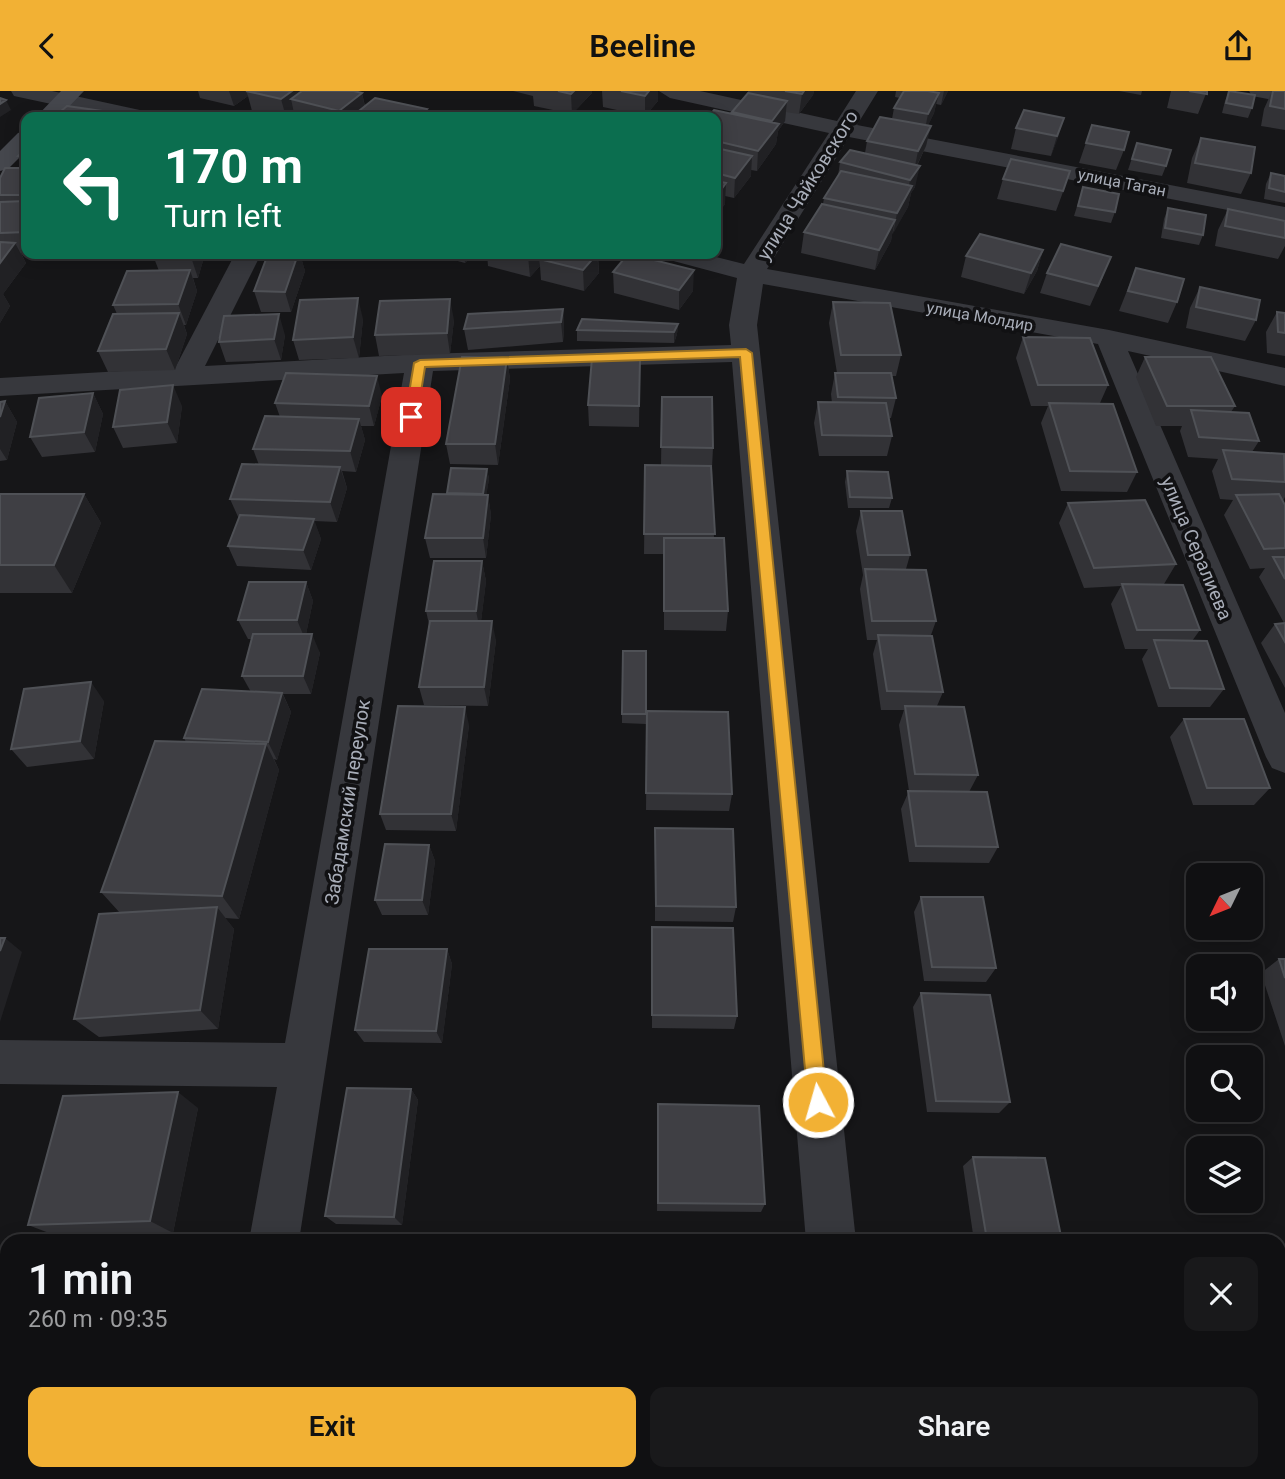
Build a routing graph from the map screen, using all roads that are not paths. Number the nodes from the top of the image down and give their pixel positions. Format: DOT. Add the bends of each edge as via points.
graph roads {
  1 [pos="22,91"];
  2 [pos="670,91"];
  3 [pos="867,91"];
  4 [pos="1260,91"];
  5 [pos="68,96"];
  6 [pos="1285,96"];
  7 [pos="52,112"];
  8 [pos="124,112"];
  9 [pos="842,129"];
  10 [pos="21,143"];
  11 [pos="0,165"];
  12 [pos="1285,214"];
  13 [pos="245,259"];
  14 [pos="694,259"];
  15 [pos="751,274"];
  16 [pos="1110,338"];
  17 [pos="746,353"];
  18 [pos="420,363"];
  19 [pos="185,377"];
  20 [pos="1285,377"];
  21 [pos="0,387"];
  22 [pos="1285,757"];
  23 [pos="0,1062"];
  24 [pos="303,1065"];
  25 [pos="275,1234"];
  26 [pos="830,1234"];
  1 -- 5 [label="street"];
  2 -- 9 [label="street, улица Таган"];
  3 -- 9 [label="street, улица Чайковского"];
  4 -- 6 [label="street"];
  5 -- 7 [label="street"];
  5 -- 8 [label="street"];
  9 -- 12 [label="street, улица Таган"];
  9 -- 15 [label="street, улица Чайковского"];
  10 -- 11 [label="street"];
  13 -- 19 [label="street"];
  14 -- 15 [label="street, улица Молдир"];
  15 -- 16 [label="street, улица Молдир"];
  15 -- 17 [label="street, улица Чайковского" via="743,325"];
  16 -- 20 [label="street, улица Молдир"];
  16 -- 22 [label="street, улица Сералиева"];
  17 -- 18 [label="street"];
  17 -- 26 [label="street, улица Чайковского"];
  18 -- 19 [label="street"];
  18 -- 24 [label="street, Забадамский переулок"];
  19 -- 21 [label="street"];
  23 -- 24 [label="street"];
  24 -- 25 [label="street, Забадамский переулок"];
}
